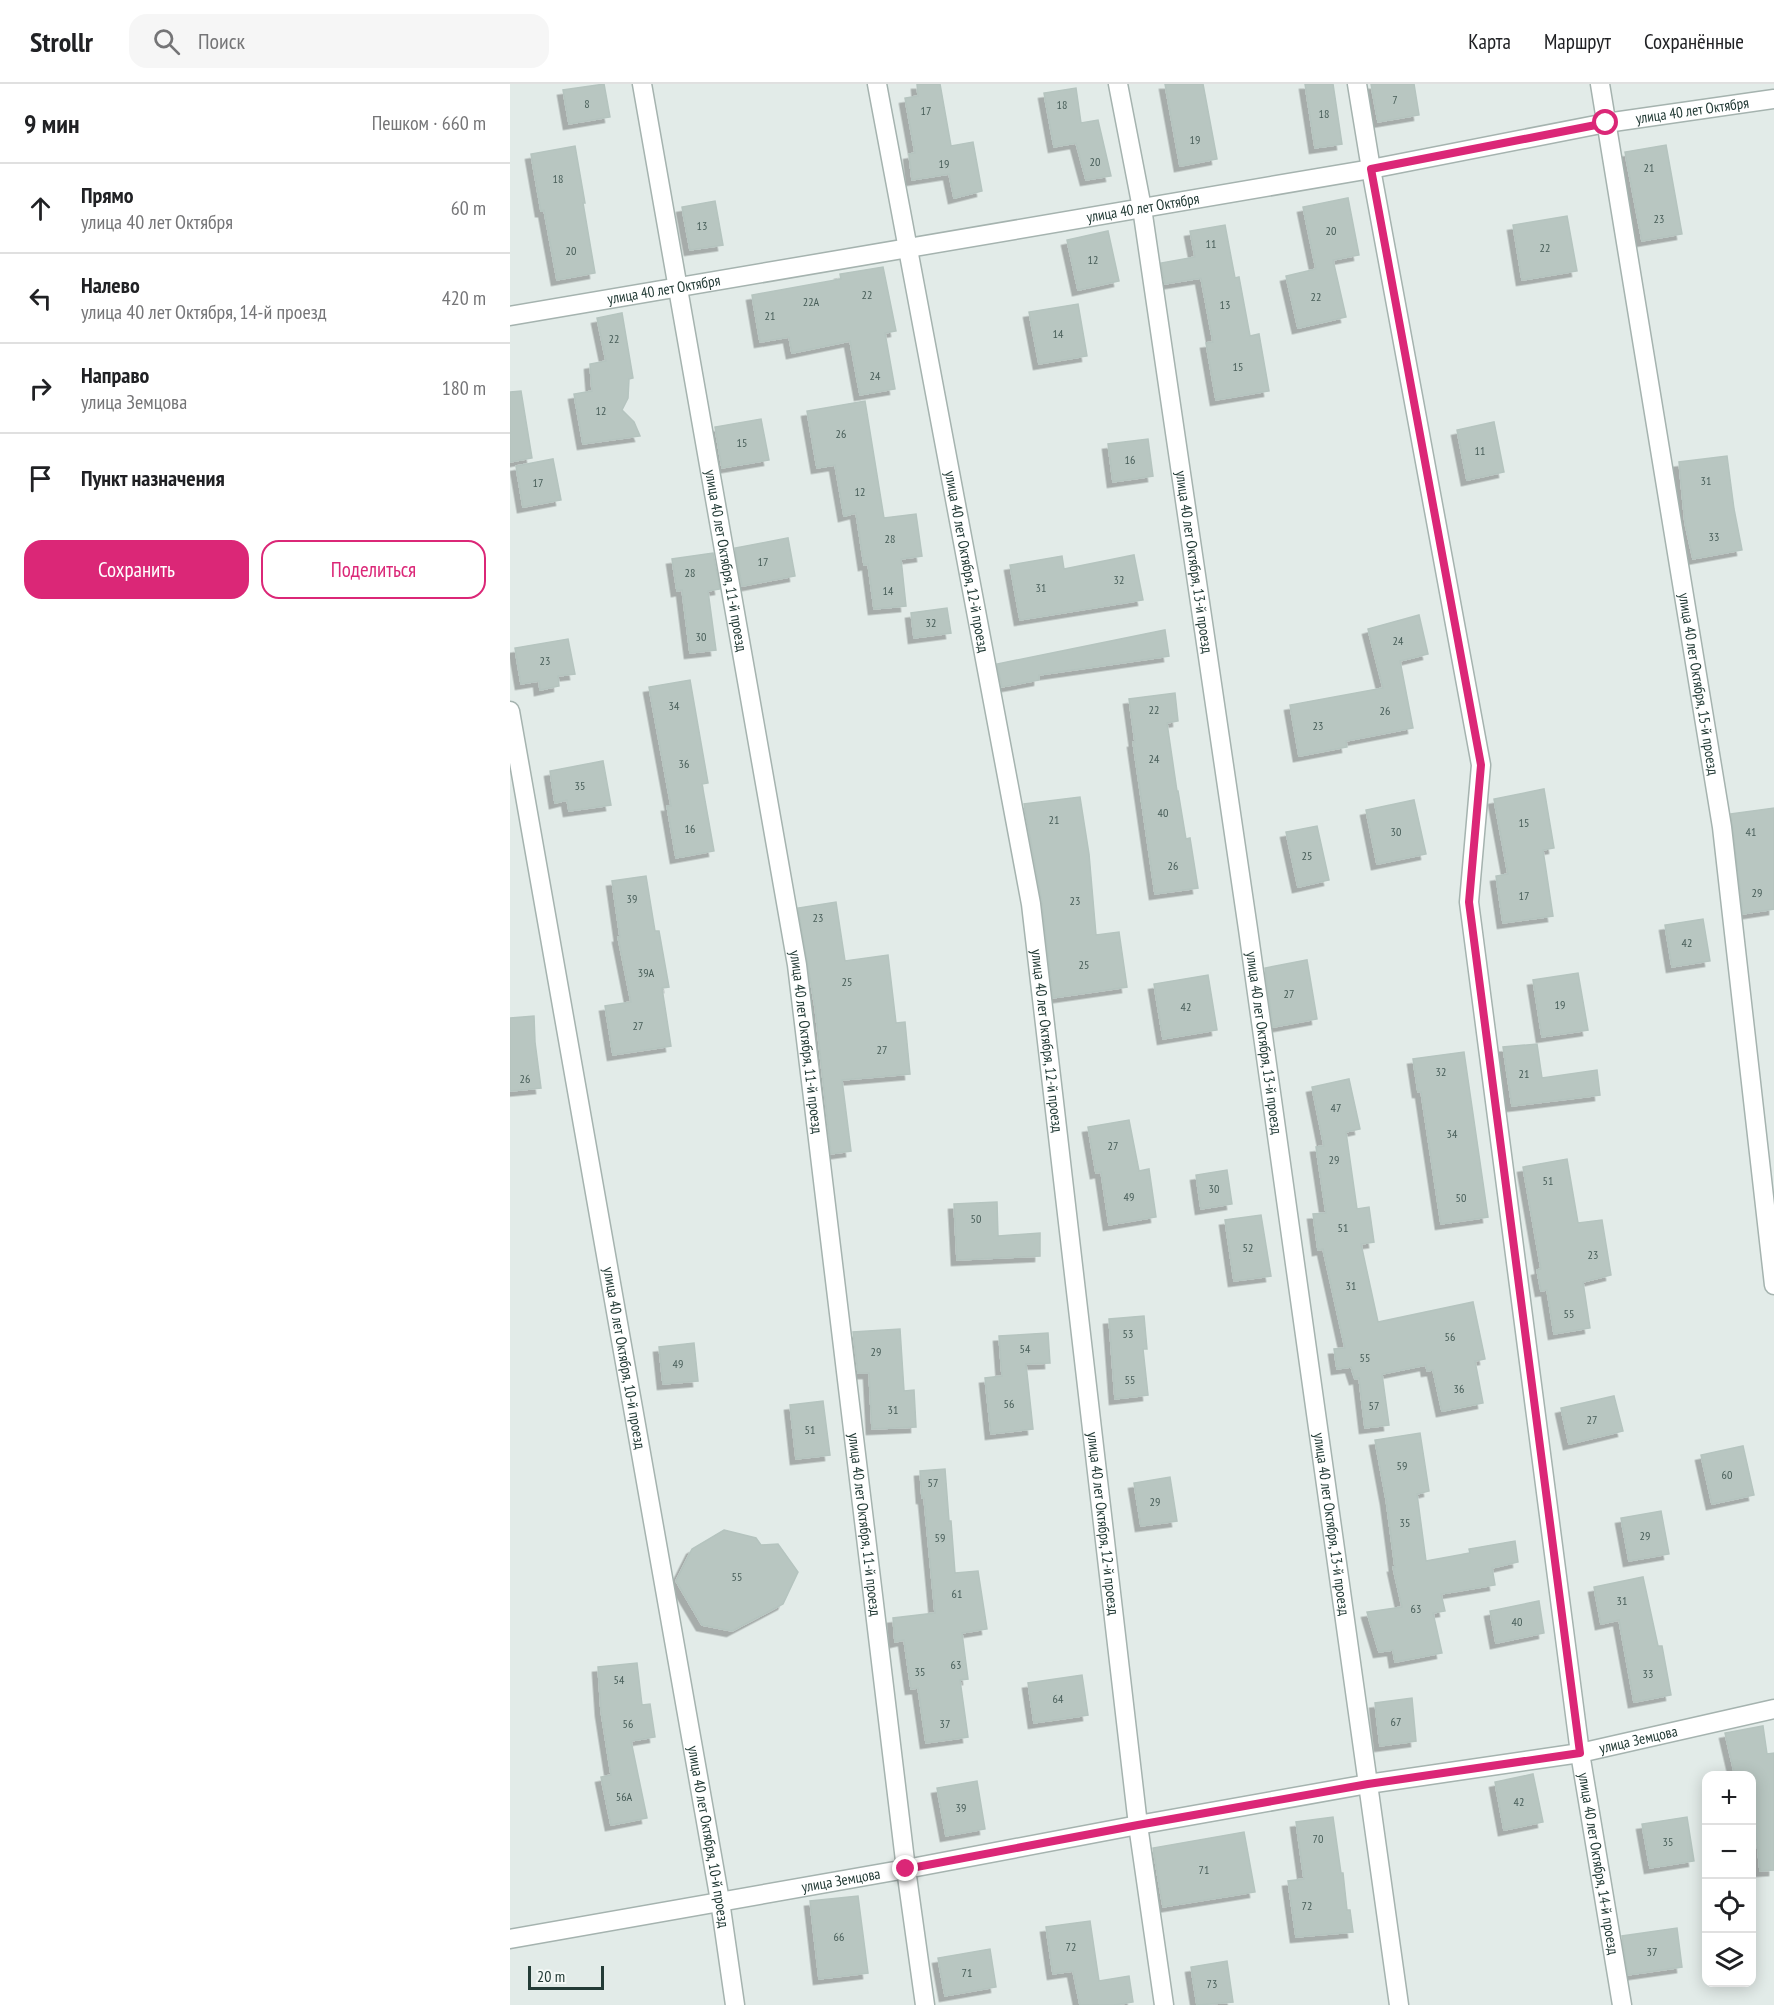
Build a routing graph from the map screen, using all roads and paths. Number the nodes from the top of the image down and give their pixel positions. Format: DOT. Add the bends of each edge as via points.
graph roads {
  1 [pos="642,84"];
  2 [pos="878,84"];
  3 [pos="1118,84"];
  4 [pos="1357,84"];
  5 [pos="1600,84"];
  6 [pos="1774,99"];
  7 [pos="1606,123"];
  8 [pos="1371,169"];
  9 [pos="1142,208"];
  10 [pos="908,248"];
  11 [pos="677,287"];
  12 [pos="510,316"];
  13 [pos="510,711"];
  14 [pos="1774,1285"];
  15 [pos="1774,1709"];
  16 [pos="1580,1753"];
  17 [pos="1368,1784"];
  18 [pos="1138,1825"];
  19 [pos="906,1869"];
  20 [pos="720,1901"];
  21 [pos="510,1939"];
  22 [pos="735,2005"];
  23 [pos="925,2005"];
  24 [pos="1164,2005"];
  25 [pos="1399,2005"];
  26 [pos="1622,2005"];
  1 -- 11 [label="street, улица 40 лет Октября, 11-й проезд"];
  2 -- 10 [label="street, улица 40 лет Октября, 12-й проезд"];
  3 -- 9 [label="street, улица 40 лет Октября, 13-й проезд"];
  4 -- 8 [label="street, улица 40 лет Октября, 14-й проезд"];
  5 -- 7 [label="street, улица 40 лет Октября, 15-й проезд"];
  6 -- 7 [label="street, улица 40 лет Октября"];
  7 -- 8 [label="street, улица 40 лет Октября"];
  7 -- 14 [label="street, улица 40 лет Октября, 15-й проезд" via="1722,827"];
  8 -- 9 [label="street, улица 40 лет Октября"];
  8 -- 16 [label="street, улица 40 лет Октября, 14-й проезд" via="1481,765 1469,902"];
  9 -- 10 [label="street, улица 40 лет Октября"];
  9 -- 17 [label="street, улица 40 лет Октября, 13-й проезд"];
  10 -- 11 [label="street, улица 40 лет Октября"];
  10 -- 18 [label="street, улица 40 лет Октября, 12-й проезд" via="1031,904"];
  11 -- 12 [label="street, улица 40 лет Октября"];
  11 -- 19 [label="street, улица 40 лет Октября, 11-й проезд" via="797,965"];
  13 -- 20 [label="street, улица 40 лет Октября, 10-й проезд"];
  15 -- 16 [label="street, улица Земцова"];
  16 -- 17 [label="street, улица Земцова"];
  16 -- 26 [label="street, улица 40 лет Октября, 14-й проезд"];
  17 -- 18 [label="street, улица Земцова"];
  17 -- 25 [label="street, улица 40 лет Октября, 13-й проезд"];
  18 -- 19 [label="street, улица Земцова"];
  18 -- 24 [label="street, улица 40 лет Октября, 12-й проезд"];
  19 -- 20 [label="street, улица Земцова"];
  19 -- 23 [label="street, улица 40 лет Октября, 11-й проезд"];
  20 -- 21 [label="street, улица Земцова"];
  20 -- 22 [label="street, улица 40 лет Октября, 10-й проезд"];
}
